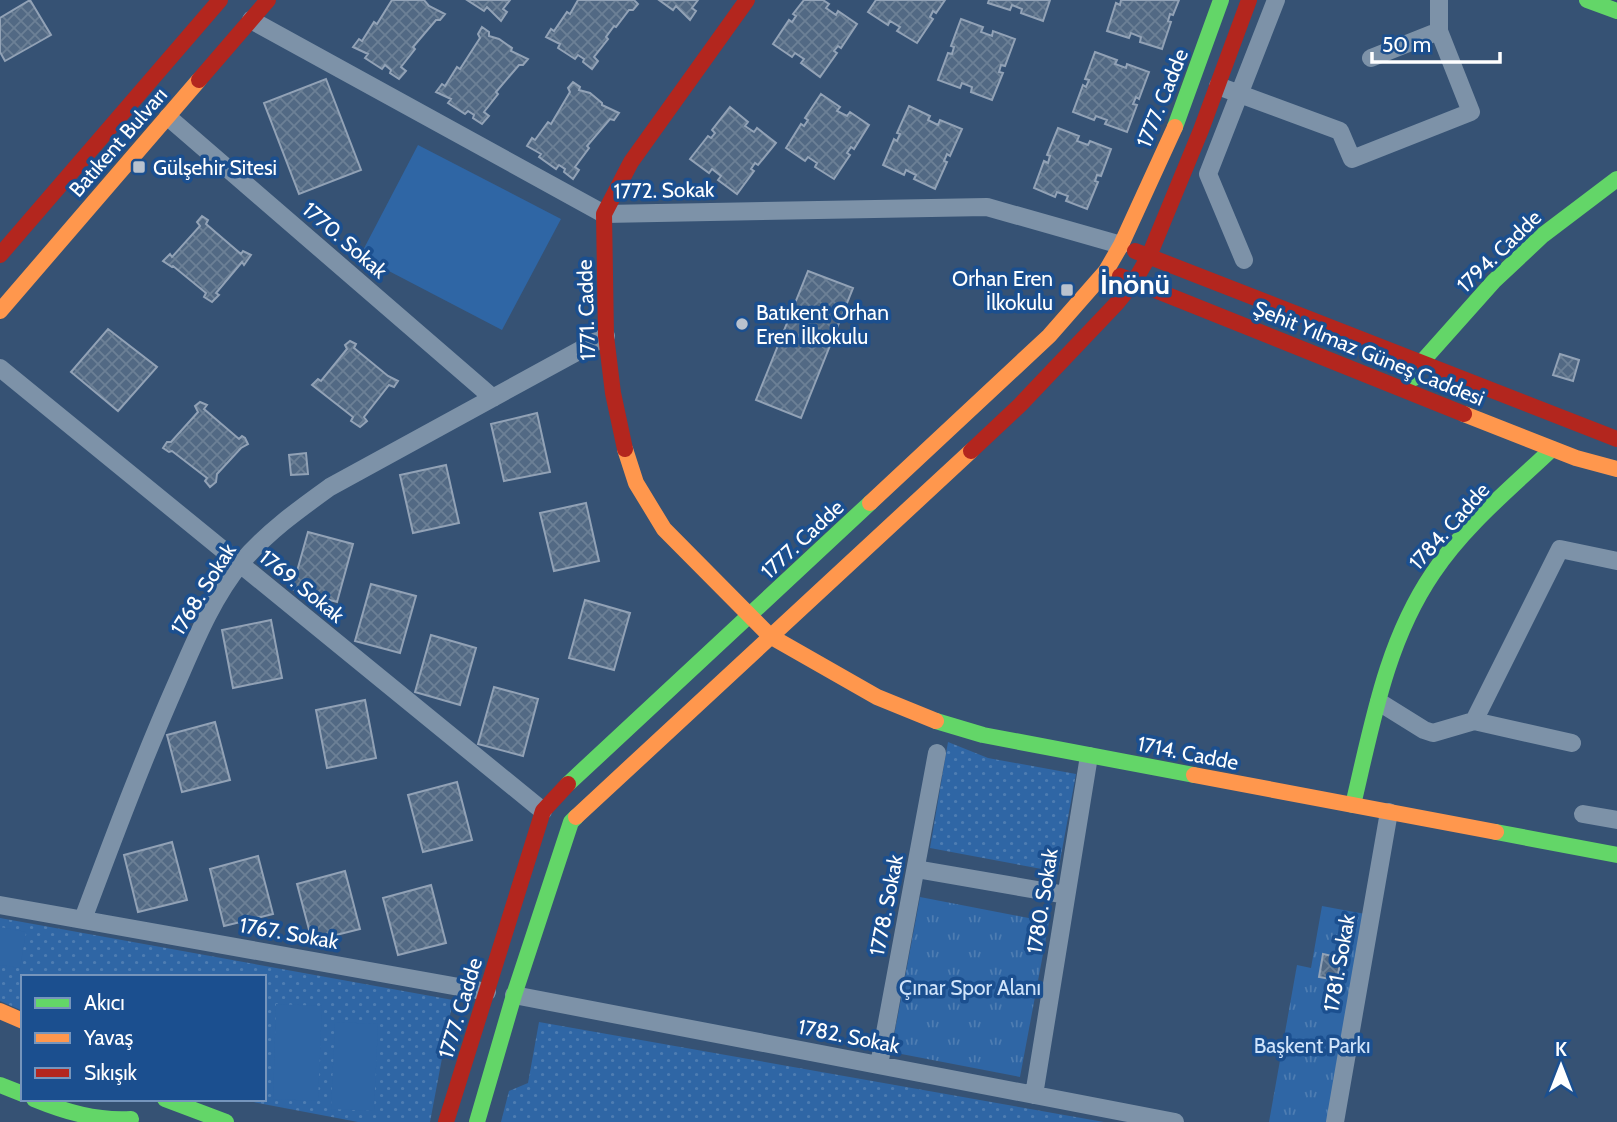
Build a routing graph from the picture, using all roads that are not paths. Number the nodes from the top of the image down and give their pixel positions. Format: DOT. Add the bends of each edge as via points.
graph roads {
  1 [pos="219,0"];
  2 [pos="268,0"];
  3 [pos="747,0"];
  4 [pos="1221,0"];
  5 [pos="1249,0"];
  6 [pos="1276,0"];
  7 [pos="1439,0"];
  8 [pos="1587,0"];
  9 [pos="1617,11"];
  10 [pos="251,20"];
  11 [pos="1439,31"];
  12 [pos="1370,58"];
  13 [pos="1218,86"];
  14 [pos="1240,95"];
  15 [pos="168,117"];
  16 [pos="1617,179"];
  17 [pos="604,214"];
  18 [pos="1121,245"];
  19 [pos="1,253"];
  20 [pos="1149,256"];
  21 [pos="1244,260"];
  22 [pos="1106,271"];
  23 [pos="1134,282"];
  24 [pos="0,311"];
  25 [pos="606,335"];
  26 [pos="1420,363"];
  27 [pos="0,368"];
  28 [pos="1409,392"];
  29 [pos="493,398"];
  30 [pos="1617,422"];
  31 [pos="1600,434"];
  32 [pos="1617,439"];
  33 [pos="1552,449"];
  34 [pos="1617,469"];
  35 [pos="1617,561"];
  36 [pos="240,565"];
  37 [pos="749,616"];
  38 [pos="770,636"];
  39 [pos="1379,702"];
  40 [pos="1474,721"];
  41 [pos="1572,743"];
  42 [pos="937,753"];
  43 [pos="1089,756"];
  44 [pos="1353,805"];
  45 [pos="543,811"];
  46 [pos="1389,812"];
  47 [pos="1583,814"];
  48 [pos="1617,820"];
  49 [pos="1617,855"];
  50 [pos="916,869"];
  51 [pos="1066,895"];
  52 [pos="0,905"];
  53 [pos="83,919"];
  54 [pos="486,992"];
  55 [pos="514,995"];
  56 [pos="0,1011"];
  57 [pos="21,1020"];
  58 [pos="879,1065"];
  59 [pos="0,1085"];
  60 [pos="21,1093"];
  61 [pos="1034,1095"];
  62 [pos="39,1101"];
  63 [pos="86,1101"];
  64 [pos="186,1105"];
  65 [pos="135,1121"];
  66 [pos="226,1122"];
  67 [pos="446,1122"];
  68 [pos="477,1122"];
  69 [pos="1175,1122"];
  70 [pos="1335,1122"];
  1 -- 19 [label="main road, Batıkent Bulvarı"];
  2 -- 10 [label="main road, Batıkent Bulvarı"];
  3 -- 17 [label="main road, 1771. Cadde" via="631,162"];
  4 -- 18 [label="main road, 1777. Cadde" via="1177,122"];
  5 -- 13 [label="main road"];
  6 -- 14 [label="street"];
  7 -- 11 [label="street"];
  8 -- 9 [label="main road"];
  10 -- 15 [label="main road, Batıkent Bulvarı"];
  10 -- 17 [label="street, 1772. Sokak"];
  11 -- 12 [label="street"];
  11 -- 14 [label="street" via="1471,112 1352,159 1340,131"];
  13 -- 14 [label="street"];
  13 -- 20 [label="main road"];
  14 -- 21 [label="street" via="1208,174"];
  15 -- 24 [label="main road, Batıkent Bulvarı"];
  15 -- 29 [label="street, 1770. Sokak"];
  16 -- 26 [label="main road, 1794. Cadde" via="1504,272"];
  17 -- 18 [label="street, 1772. Sokak" via="987,207"];
  17 -- 25 [label="main road, 1771. Cadde"];
  18 -- 20 [label="main road, Şehit Yılmaz Güneş Caddesi"];
  18 -- 22 [label="main road, 1777. Cadde"];
  20 -- 23 [label="main road"];
  20 -- 26 [label="main road, Şehit Yılmaz Güneş Caddesi"];
  22 -- 23 [label="main road, Şehit Yılmaz Güneş Caddesi"];
  22 -- 37 [label="main road, 1777. Cadde" via="1049,336"];
  23 -- 28 [label="main road, Şehit Yılmaz Güneş Caddesi"];
  23 -- 38 [label="main road" via="1020,405"];
  25 -- 29 [label="street, 1768. Sokak"];
  25 -- 37 [label="main road, 1771. Cadde" via="619,424 642,495 664,529"];
  26 -- 28 [label="main road"];
  26 -- 31 [label="main road, Şehit Yılmaz Güneş Caddesi"];
  27 -- 36 [label="street, 1769. Sokak"];
  28 -- 33 [label="main road, Şehit Yılmaz Güneş Caddesi"];
  29 -- 36 [label="street, 1768. Sokak" via="330,487 293,513"];
  30 -- 31 [label="main road"];
  31 -- 32 [label="main road, Şehit Yılmaz Güneş Caddesi"];
  33 -- 34 [label="main road, Şehit Yılmaz Güneş Caddesi"];
  33 -- 39 [label="main road, 1784. Cadde" via="1469,530 1428,580 1391,654"];
  35 -- 40 [label="street" via="1560,549"];
  36 -- 45 [label="street, 1769. Sokak"];
  36 -- 53 [label="street, 1768. Sokak" via="201,628 148,746"];
  37 -- 38 [label="main road, 1771. Cadde"];
  37 -- 45 [label="main road, 1777. Cadde"];
  38 -- 43 [label="main road, 1714. Cadde" via="877,697 920,715 983,735"];
  38 -- 55 [label="main road" via="570,822"];
  39 -- 40 [label="street" via="1433,733"];
  39 -- 44 [label="main road, 1784. Cadde"];
  40 -- 41 [label="street"];
  42 -- 50 [label="street, 1778. Sokak"];
  43 -- 44 [label="main road, 1714. Cadde"];
  43 -- 51 [label="street, 1780. Sokak"];
  44 -- 46 [label="main road, 1714. Cadde"];
  45 -- 54 [label="main road, 1777. Cadde"];
  46 -- 49 [label="main road, 1714. Cadde"];
  46 -- 70 [label="street, 1781. Sokak"];
  47 -- 48 [label="street"];
  50 -- 51 [label="street"];
  50 -- 58 [label="street, 1778. Sokak"];
  51 -- 61 [label="street, 1780. Sokak"];
  52 -- 53 [label="street, 1767. Sokak"];
  53 -- 54 [label="street, 1767. Sokak"];
  54 -- 67 [label="main road, 1777. Cadde"];
  55 -- 58 [label="street, 1782. Sokak"];
  55 -- 68 [label="main road"];
  56 -- 57 [label="main road"];
  58 -- 61 [label="street, 1782. Sokak"];
  59 -- 60 [label="main road"];
  61 -- 69 [label="street, 1782. Sokak"];
  62 -- 65 [label="main road" via="76,1116"];
  63 -- 65 [label="main road"];
  64 -- 66 [label="main road"];
}
